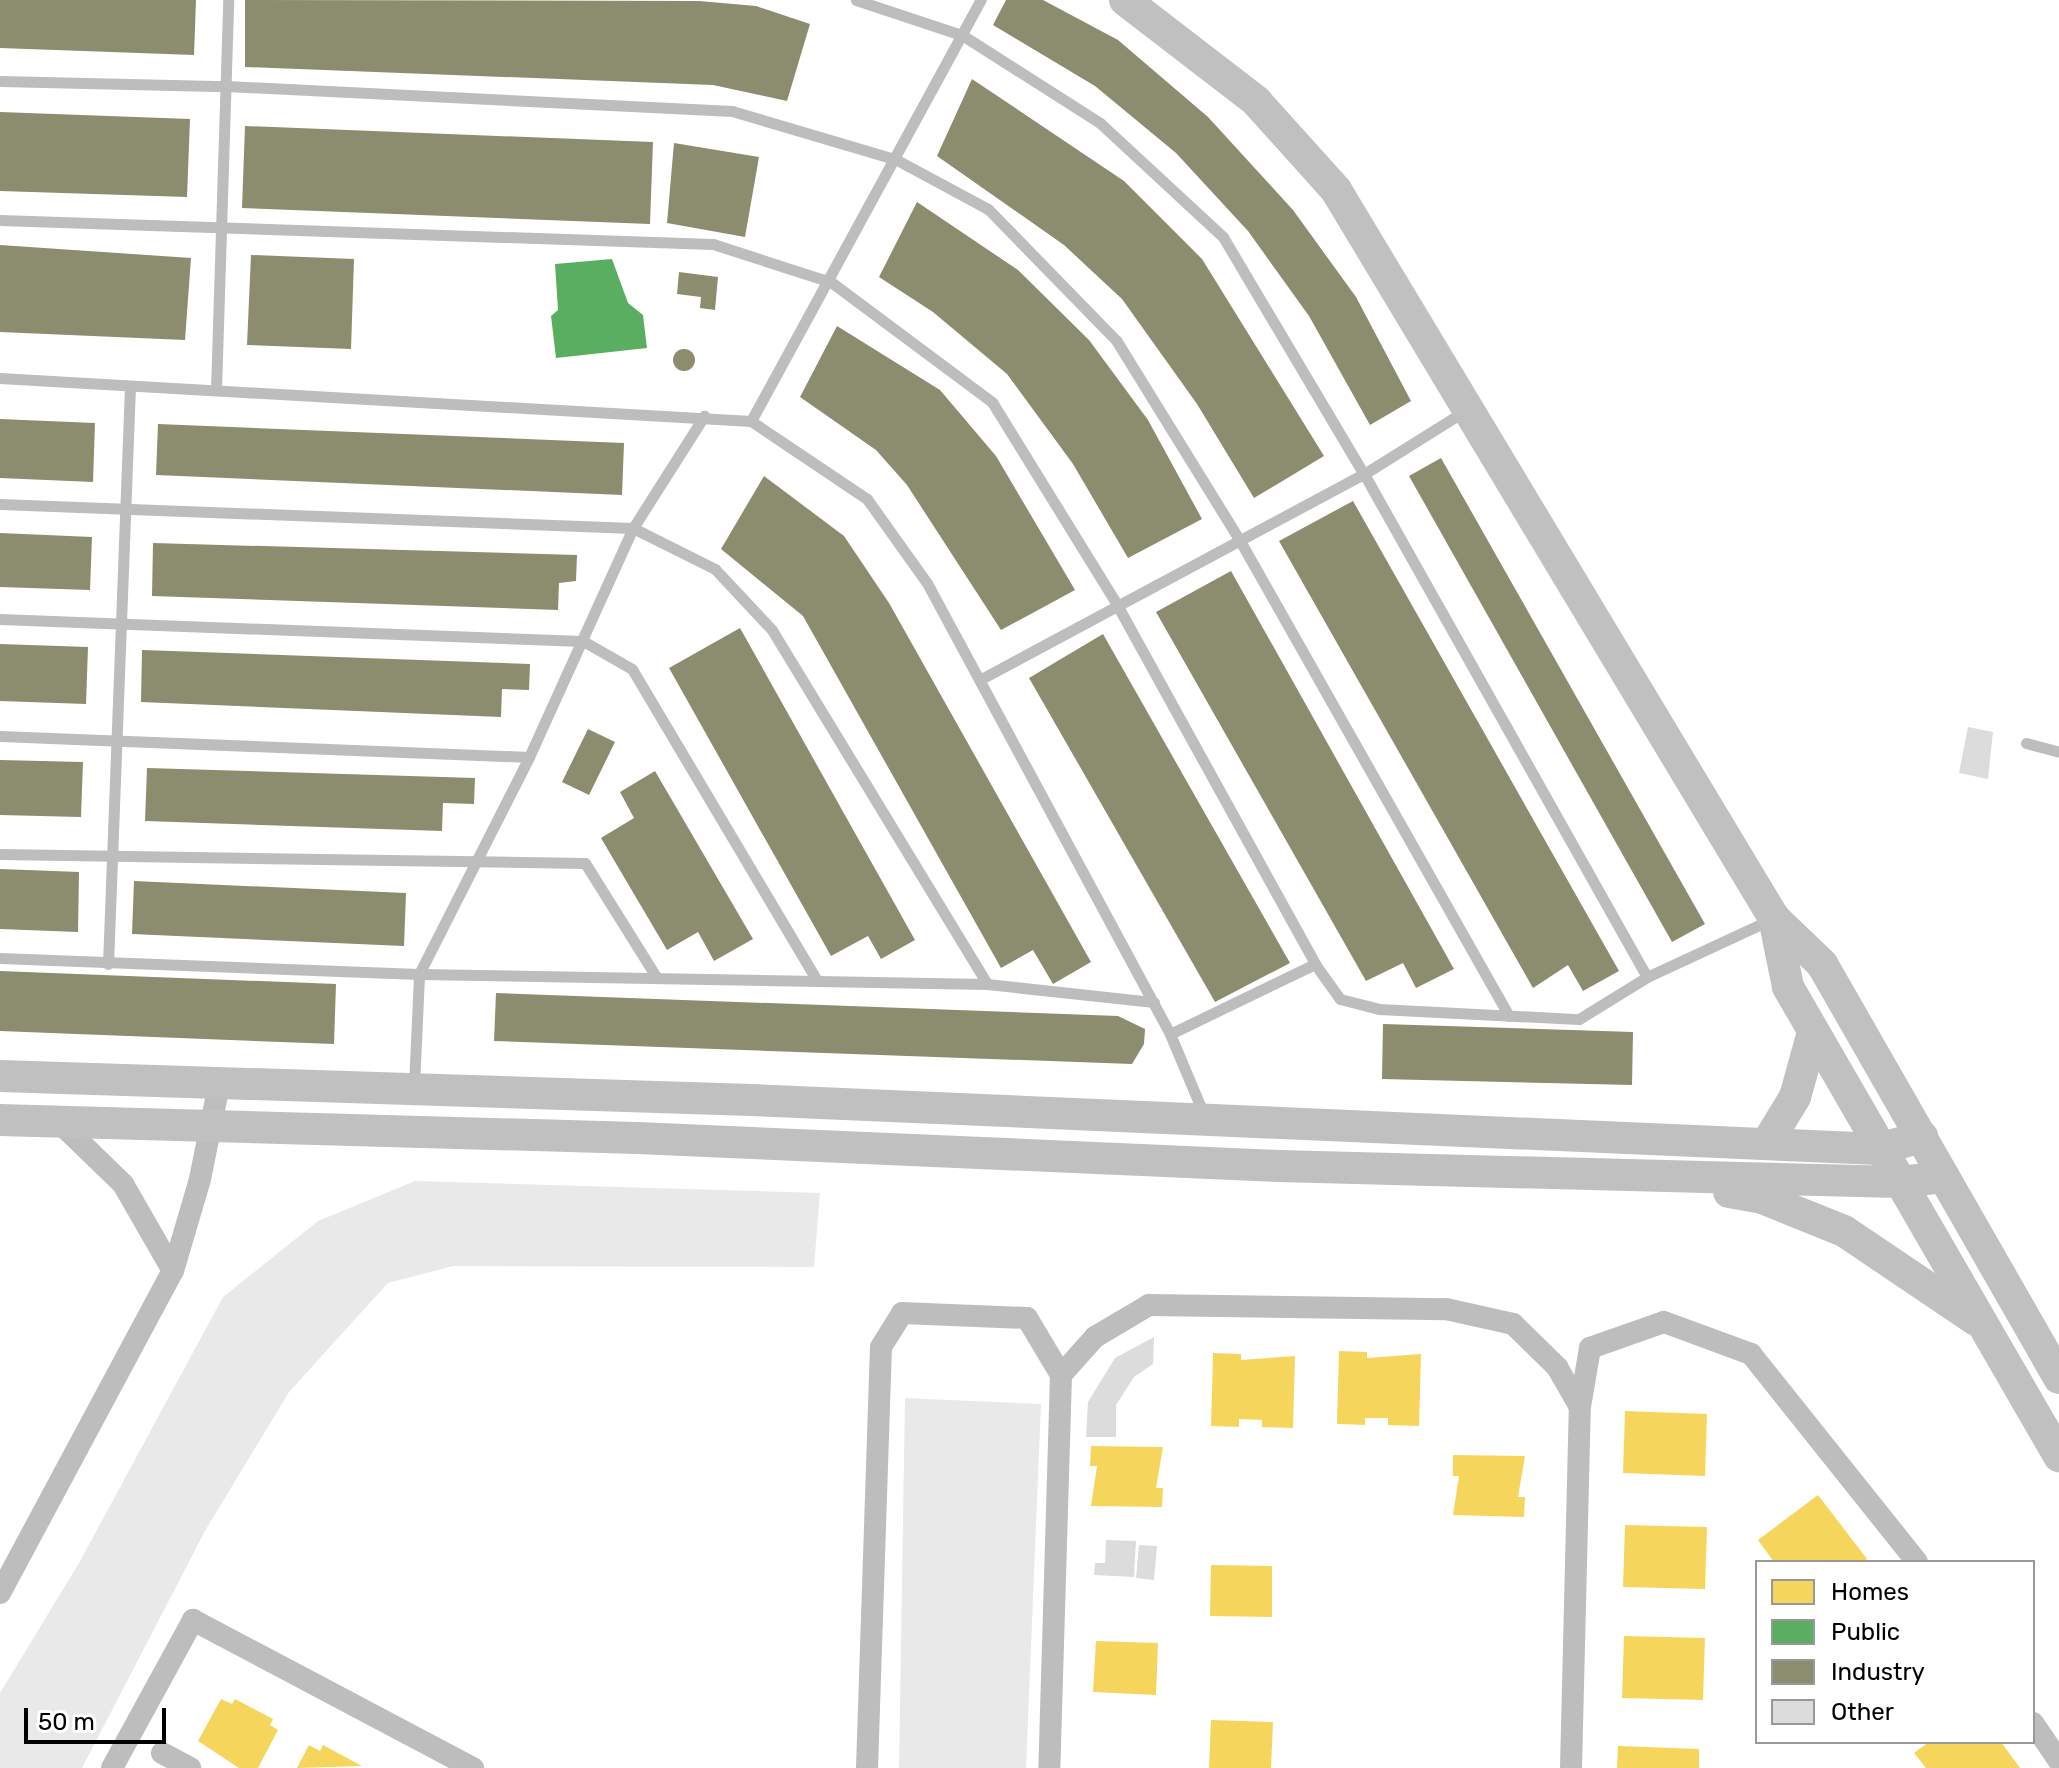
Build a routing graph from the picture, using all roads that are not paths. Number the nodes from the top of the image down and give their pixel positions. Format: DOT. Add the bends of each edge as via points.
graph roads {
  1 [pos="228,0"];
  2 [pos="856,0"];
  3 [pos="981,0"];
  4 [pos="1125,0"];
  5 [pos="962,35"];
  6 [pos="0,81"];
  7 [pos="226,86"];
  8 [pos="897,160"];
  9 [pos="0,220"];
  10 [pos="220,224"];
  11 [pos="831,282"];
  12 [pos="0,378"];
  13 [pos="130,386"];
  14 [pos="216,390"];
  15 [pos="1468,409"];
  16 [pos="704,416"];
  17 [pos="751,421"];
  18 [pos="1364,474"];
  19 [pos="0,504"];
  20 [pos="128,508"];
  21 [pos="633,528"];
  22 [pos="1239,539"];
  23 [pos="1116,603"];
  24 [pos="0,619"];
  25 [pos="123,624"];
  26 [pos="583,641"];
  27 [pos="983,678"];
  28 [pos="0,736"];
  29 [pos="119,739"];
  30 [pos="2026,743"];
  31 [pos="2059,752"];
  32 [pos="529,757"];
  33 [pos="0,854"];
  34 [pos="113,859"];
  35 [pos="475,861"];
  36 [pos="1774,918"];
  37 [pos="0,958"];
  38 [pos="108,964"];
  39 [pos="1315,964"];
  40 [pos="419,974"];
  41 [pos="655,975"];
  42 [pos="1647,977"];
  43 [pos="817,981"];
  44 [pos="987,984"];
  45 [pos="1154,1002"];
  46 [pos="1509,1016"];
  47 [pos="1813,1032"];
  48 [pos="1170,1034"];
  49 [pos="0,1076"];
  50 [pos="219,1085"];
  51 [pos="414,1090"];
  52 [pos="1205,1119"];
  53 [pos="0,1120"];
  54 [pos="58,1121"];
  55 [pos="211,1125"];
  56 [pos="1922,1137"];
  57 [pos="1767,1143"];
  58 [pos="1878,1149"];
  59 [pos="1623,1174"];
  60 [pos="1944,1177"];
  61 [pos="1899,1182"];
  62 [pos="173,1271"];
  63 [pos="1986,1328"];
  64 [pos="1061,1375"];
  65 [pos="2059,1378"];
  66 [pos="1580,1407"];
  67 [pos="2059,1456"];
  68 [pos="1915,1560"];
  69 [pos="0,1593"];
  70 [pos="2035,1726"];
  71 [pos="162,1753"];
  72 [pos="2059,1761"];
  73 [pos="112,1768"];
  74 [pos="190,1768"];
  75 [pos="473,1768"];
  76 [pos="867,1768"];
  77 [pos="1049,1768"];
  78 [pos="1571,1768"];
  1 -- 7 [label="lane"];
  2 -- 5 [label="lane"];
  3 -- 5 [label="lane"];
  4 -- 15 [label="street" via="1256,101 1336,190"];
  5 -- 8 [label="lane"];
  5 -- 18 [label="lane" via="1100,123 1223,237"];
  6 -- 7 [label="lane"];
  7 -- 8 [label="lane" via="732,111"];
  7 -- 10 [label="lane"];
  8 -- 11 [label="lane"];
  8 -- 22 [label="lane" via="988,209 1116,340"];
  9 -- 10 [label="lane"];
  10 -- 11 [label="lane" via="713,244"];
  10 -- 14 [label="lane"];
  11 -- 17 [label="lane"];
  11 -- 23 [label="lane" via="992,402"];
  12 -- 13 [label="lane"];
  13 -- 14 [label="lane"];
  13 -- 20 [label="lane"];
  14 -- 16 [label="lane"];
  15 -- 18 [label="lane"];
  15 -- 36 [label="street"];
  16 -- 17 [label="lane"];
  16 -- 21 [label="lane"];
  17 -- 27 [label="lane" via="867,499 927,583"];
  18 -- 22 [label="lane"];
  18 -- 42 [label="lane"];
  19 -- 20 [label="lane"];
  20 -- 21 [label="lane"];
  20 -- 25 [label="lane"];
  21 -- 26 [label="lane"];
  21 -- 44 [label="lane" via="715,569 772,630"];
  22 -- 23 [label="lane"];
  22 -- 46 [label="lane"];
  23 -- 27 [label="lane"];
  23 -- 39 [label="lane"];
  24 -- 25 [label="lane"];
  25 -- 26 [label="lane"];
  25 -- 29 [label="lane"];
  26 -- 32 [label="lane"];
  26 -- 43 [label="lane" via="632,669"];
  27 -- 45 [label="lane"];
  28 -- 29 [label="lane"];
  29 -- 32 [label="lane"];
  29 -- 34 [label="lane"];
  30 -- 31 [label="lane"];
  32 -- 35 [label="lane"];
  33 -- 34 [label="lane"];
  34 -- 35 [label="lane"];
  34 -- 38 [label="lane"];
  35 -- 40 [label="lane"];
  35 -- 41 [label="lane" via="585,863"];
  36 -- 42 [label="lane"];
  36 -- 47 [label="street" via="1788,987"];
  36 -- 56 [label="street" via="1822,964"];
  37 -- 38 [label="lane"];
  38 -- 40 [label="lane"];
  39 -- 46 [label="lane" via="1340,999 1366,1006"];
  39 -- 48 [label="lane"];
  40 -- 41 [label="lane"];
  40 -- 51 [label="lane"];
  41 -- 43 [label="lane"];
  42 -- 46 [label="lane" via="1579,1019"];
  43 -- 44 [label="lane"];
  44 -- 45 [label="lane"];
  45 -- 48 [label="lane"];
  47 -- 57 [label="street" via="1795,1097"];
  47 -- 58 [label="street"];
  48 -- 52 [label="lane"];
  49 -- 50 [label="street"];
  50 -- 51 [label="street"];
  50 -- 55 [label="street"];
  51 -- 52 [label="street"];
  52 -- 57 [label="street"];
  53 -- 54 [label="street"];
  54 -- 55 [label="street"];
  54 -- 62 [label="street" via="123,1184"];
  55 -- 59 [label="street"];
  55 -- 62 [label="street"];
  56 -- 58 [label="street"];
  56 -- 60 [label="street"];
  57 -- 58 [label="street"];
  58 -- 61 [label="street"];
  59 -- 61 [label="street"];
  59 -- 63 [label="street" via="1762,1198 1804,1213 1884,1255"];
  60 -- 61 [label="street"];
  60 -- 65 [label="street"];
  61 -- 63 [label="street"];
  62 -- 69 [label="street"];
  63 -- 67 [label="street"];
  64 -- 66 [label="street" via="1095,1337 1149,1305 1446,1309 1513,1324 1557,1367"];
  64 -- 76 [label="street" via="1027,1318 902,1313 881,1347"];
  64 -- 77 [label="street"];
  66 -- 68 [label="street" via="1590,1348 1664,1322 1751,1354"];
  66 -- 78 [label="street"];
  70 -- 72 [label="street"];
  71 -- 74 [label="street"];
  73 -- 75 [label="street" via="193,1620"];
}
